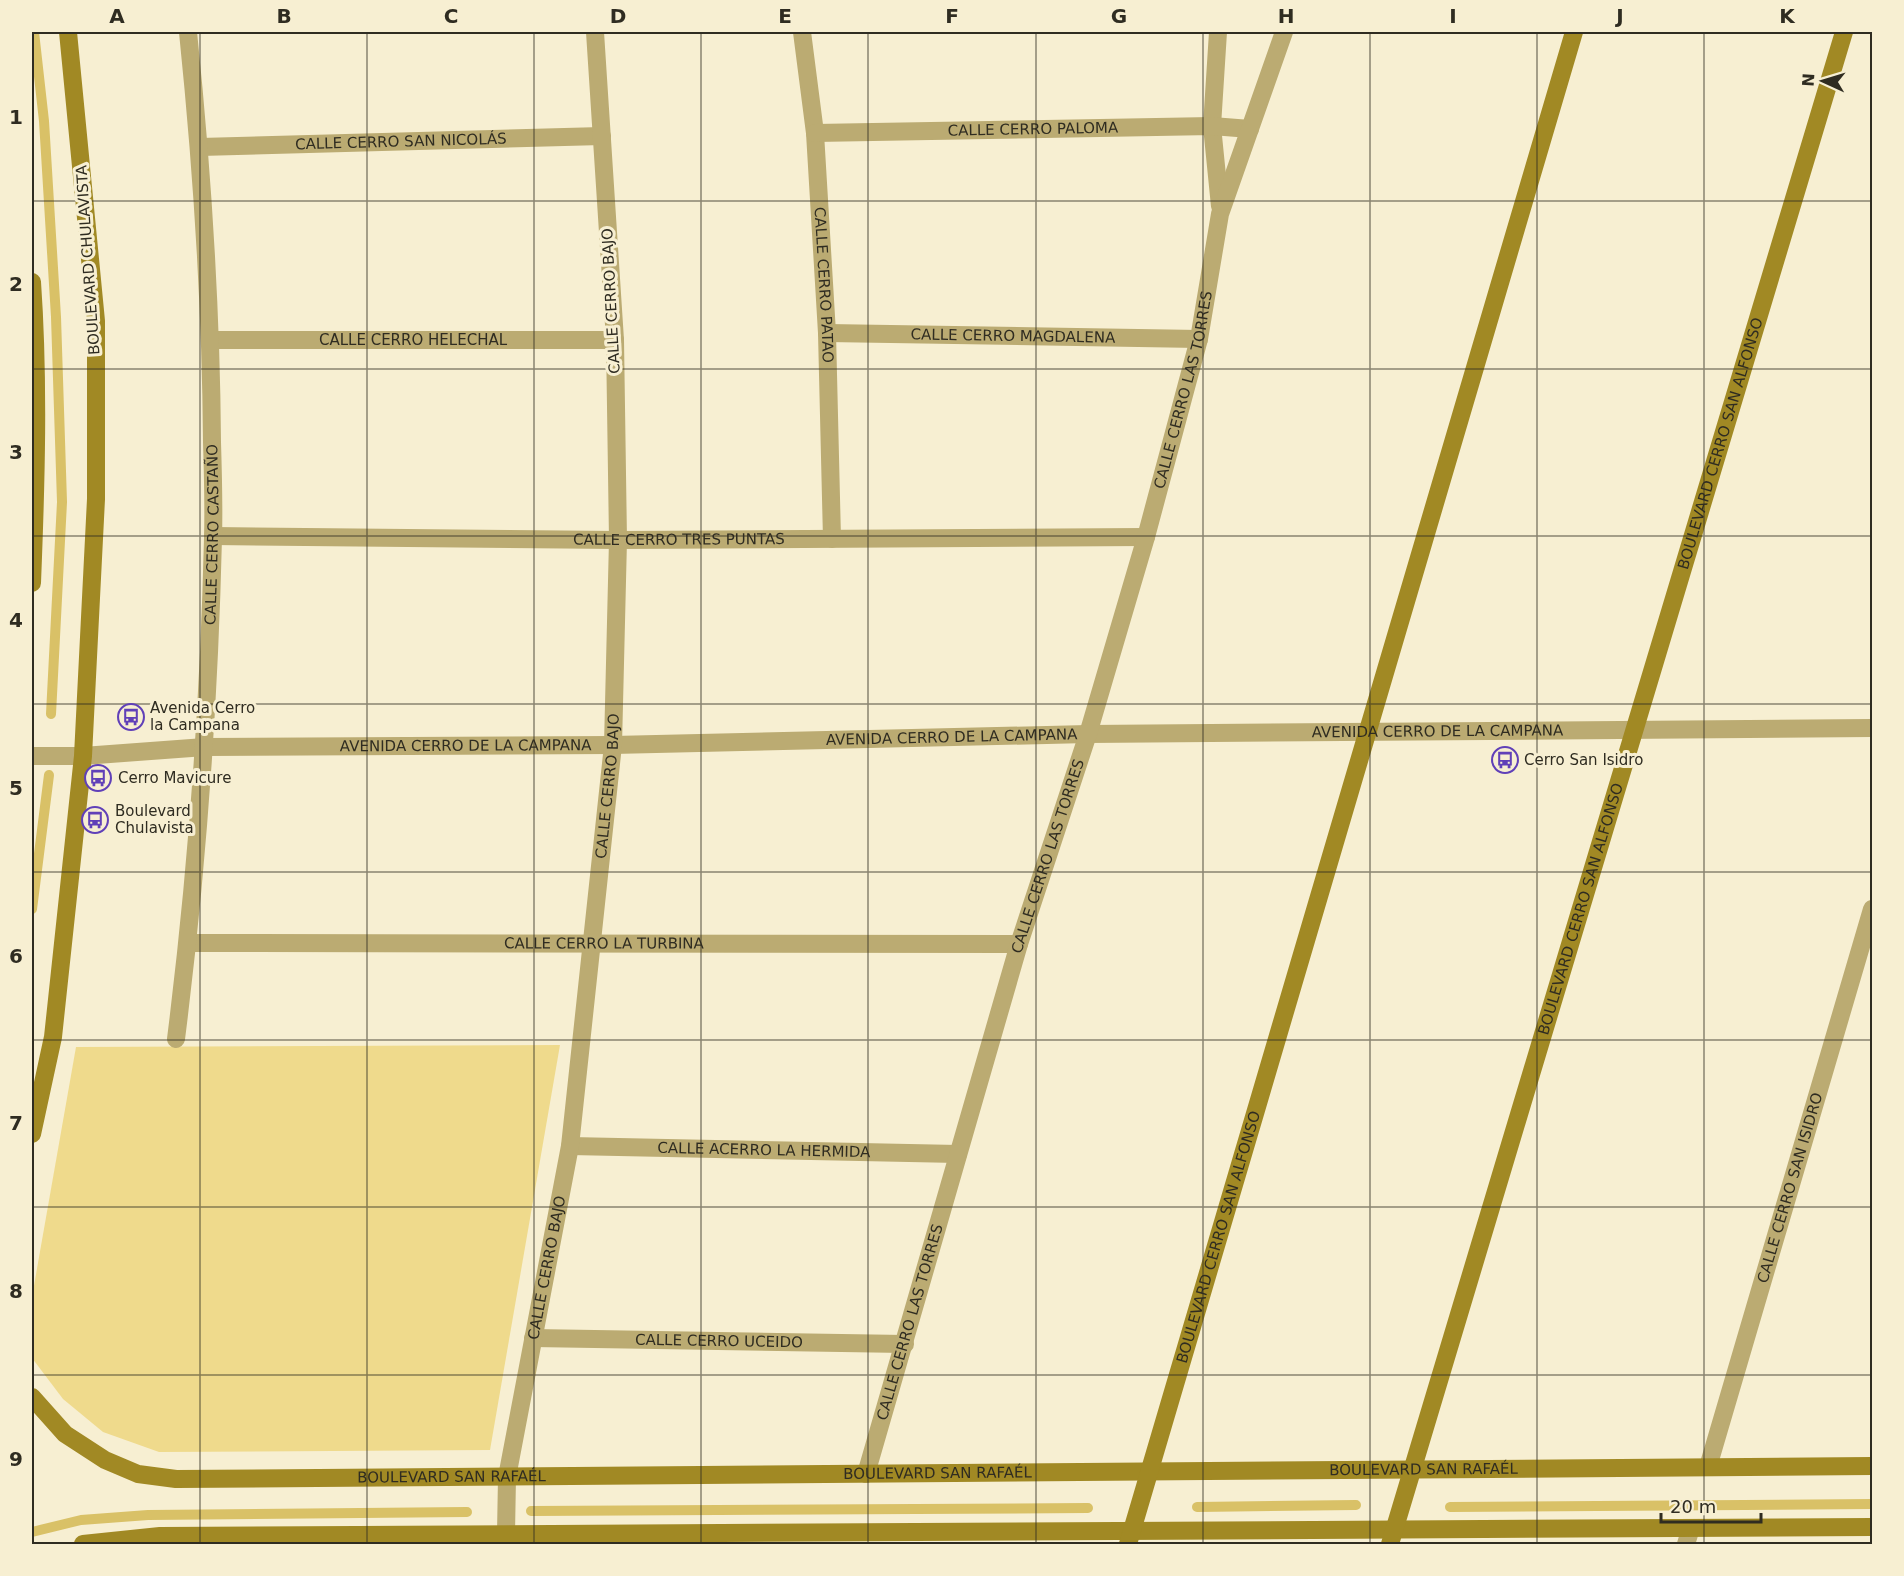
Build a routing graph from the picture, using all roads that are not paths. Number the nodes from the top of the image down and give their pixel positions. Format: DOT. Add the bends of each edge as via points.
graph roads {
  1 [pos="68,32"];
  2 [pos="188,32"];
  3 [pos="595,32"];
  4 [pos="802,32"];
  5 [pos="1218,32"];
  6 [pos="1284,32"];
  7 [pos="1574,32"];
  8 [pos="1844,32"];
  9 [pos="1212,126"];
  10 [pos="1250,129"];
  11 [pos="814,133"];
  12 [pos="602,136"];
  13 [pos="200,147"];
  14 [pos="1220,214"];
  15 [pos="32,282"];
  16 [pos="827,333"];
  17 [pos="1199,339"];
  18 [pos="211,340"];
  19 [pos="615,340"];
  20 [pos="213,536"];
  21 [pos="1146,537"];
  22 [pos="832,539"];
  23 [pos="618,540"];
  24 [pos="32,583"];
  25 [pos="1872,728"];
  26 [pos="1633,730"];
  27 [pos="1368,732"];
  28 [pos="1088,734"];
  29 [pos="613,745"];
  30 [pos="205,747"];
  31 [pos="32,756"];
  32 [pos="83,756"];
  33 [pos="1872,909"];
  34 [pos="188,943"];
  35 [pos="592,943"];
  36 [pos="1019,944"];
  37 [pos="176,1039"];
  38 [pos="32,1134"];
  39 [pos="570,1146"];
  40 [pos="958,1154"];
  41 [pos="533,1338"];
  42 [pos="905,1344"];
  43 [pos="32,1396"];
  44 [pos="1872,1466"];
  45 [pos="1708,1467"];
  46 [pos="1411,1470"];
  47 [pos="1148,1472"];
  48 [pos="866,1474"];
  49 [pos="507,1476"];
  50 [pos="1872,1527"];
  51 [pos="506,1534"];
  52 [pos="1688,1536"];
  53 [pos="1392,1537"];
  54 [pos="1130,1538"];
  55 [pos="848,1539"];
  56 [pos="296,1540"];
  57 [pos="85,1544"];
  1 -- 32 [label="street, BOULEVARD CHULAVISTA" via="96,321 96,499"];
  2 -- 13 [label="street, CALLE CERRO CASTAÑO"];
  3 -- 12 [label="street, CALLE CERRO BAJO"];
  4 -- 11 [label="street, CALLE CERRO PATAO"];
  5 -- 9 [label="street"];
  6 -- 10 [label="street, CALLE CERRO LAS TORRES"];
  7 -- 27 [label="street, BOULEVARD CERRO SAN ALFONSO"];
  8 -- 26 [label="street, BOULEVARD CERRO SAN ALFONSO"];
  9 -- 10 [label="street, CALLE CERRO PALOMA"];
  9 -- 11 [label="street, CALLE CERRO PALOMA"];
  9 -- 14 [label="street"];
  10 -- 14 [label="street, CALLE CERRO LAS TORRES"];
  11 -- 16 [label="street, CALLE CERRO PATAO"];
  12 -- 13 [label="street, CALLE CERRO SAN NICOLÁS"];
  12 -- 19 [label="street, CALLE CERRO BAJO"];
  13 -- 18 [label="street, CALLE CERRO CASTAÑO"];
  14 -- 17 [label="street, CALLE CERRO LAS TORRES"];
  15 -- 24 [label="street"];
  16 -- 17 [label="street, CALLE CERRO MAGDALENA"];
  16 -- 22 [label="street, CALLE CERRO PATAO"];
  17 -- 21 [label="street, CALLE CERRO LAS TORRES"];
  18 -- 19 [label="street, CALLE CERRO HELECHAL"];
  18 -- 20 [label="street, CALLE CERRO CASTAÑO"];
  19 -- 23 [label="street, CALLE CERRO BAJO"];
  20 -- 23 [label="street, CALLE CERRO TRES PUNTAS"];
  20 -- 30 [label="street, CALLE CERRO CASTAÑO"];
  21 -- 22 [label="street, CALLE CERRO TRES PUNTAS"];
  21 -- 28 [label="street, CALLE CERRO LAS TORRES"];
  22 -- 23 [label="street, CALLE CERRO TRES PUNTAS"];
  23 -- 29 [label="street, CALLE CERRO BAJO"];
  25 -- 26 [label="street, AVENIDA CERRO DE LA CAMPANA"];
  26 -- 27 [label="street, AVENIDA CERRO DE LA CAMPANA"];
  26 -- 46 [label="street, BOULEVARD CERRO SAN ALFONSO"];
  27 -- 28 [label="street, AVENIDA CERRO DE LA CAMPANA"];
  27 -- 47 [label="street, BOULEVARD CERRO SAN ALFONSO"];
  28 -- 29 [label="street, AVENIDA CERRO DE LA CAMPANA"];
  28 -- 36 [label="street, CALLE CERRO LAS TORRES"];
  29 -- 30 [label="street, AVENIDA CERRO DE LA CAMPANA"];
  29 -- 35 [label="street, CALLE CERRO BAJO"];
  30 -- 32 [label="street, AVENIDA CERRO DE LA CAMPANA"];
  30 -- 34 [label="street, CALLE CERRO CASTAÑO"];
  31 -- 32 [label="street, AVENIDA CERRO DE LA CAMPANA"];
  32 -- 38 [label="street, BOULEVARD CHULAVISTA" via="53,1037"];
  33 -- 45 [label="street, CALLE CERRO SAN ISIDRO"];
  34 -- 35 [label="street, CALLE CERRO LA TURBINA"];
  34 -- 37 [label="street, CALLE CERRO CASTAÑO"];
  35 -- 36 [label="street, CALLE CERRO LA TURBINA"];
  35 -- 39 [label="street, CALLE CERRO BAJO"];
  36 -- 40 [label="street, CALLE CERRO LAS TORRES"];
  39 -- 40 [label="street, CALLE ACERRO LA HERMIDA"];
  39 -- 41 [label="street, CALLE CERRO BAJO"];
  40 -- 42 [label="street, CALLE CERRO LAS TORRES"];
  41 -- 42 [label="street, CALLE CERRO UCEIDO"];
  41 -- 49 [label="street, CALLE CERRO BAJO"];
  42 -- 48 [label="street, CALLE CERRO LAS TORRES"];
  43 -- 49 [label="street, BOULEVARD SAN RAFAÉL" via="65,1434 105,1460 138,1474 176,1479"];
  44 -- 45 [label="street, BOULEVARD SAN RAFAÉL"];
  45 -- 46 [label="street, BOULEVARD SAN RAFAÉL"];
  46 -- 47 [label="street, BOULEVARD SAN RAFAÉL"];
  46 -- 53 [label="street, BOULEVARD CERRO SAN ALFONSO"];
  47 -- 48 [label="street, BOULEVARD SAN RAFAÉL"];
  47 -- 54 [label="street, BOULEVARD CERRO SAN ALFONSO"];
  48 -- 49 [label="street, BOULEVARD SAN RAFAÉL"];
  49 -- 51 [label="street, CALLE CERRO BAJO"];
  50 -- 52 [label="street"];
  51 -- 55 [label="street"];
  51 -- 56 [label="street"];
  52 -- 53 [label="street"];
  53 -- 54 [label="street"];
  54 -- 55 [label="street"];
  56 -- 57 [label="street" via="160,1536"];
}
